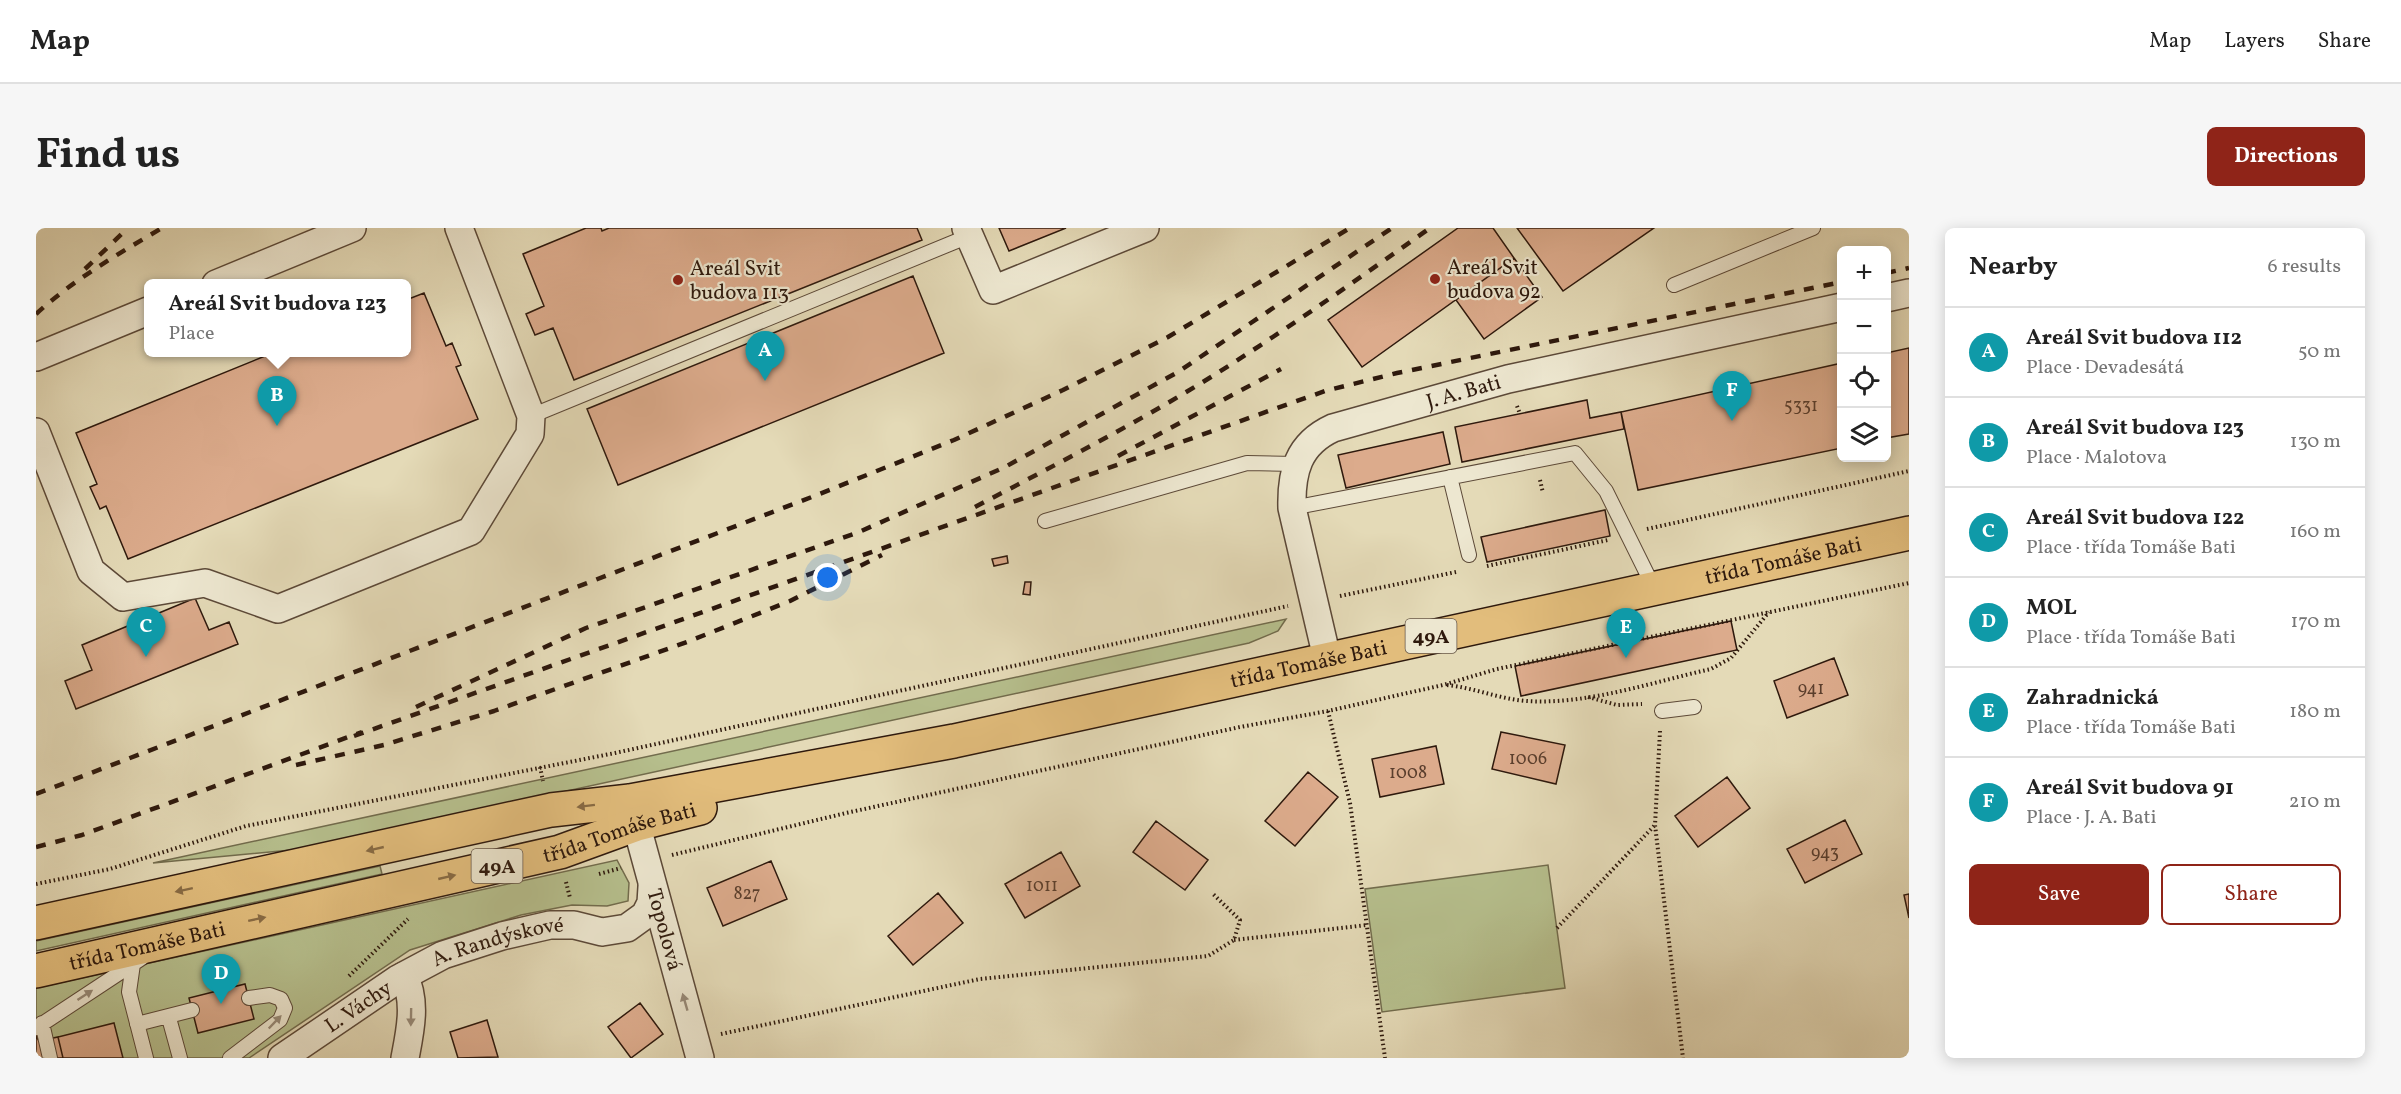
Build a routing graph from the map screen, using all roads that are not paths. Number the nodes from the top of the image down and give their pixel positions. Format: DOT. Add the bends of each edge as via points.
graph roads {
  1 [pos="352,228"];
  2 [pos="459,228"];
  3 [pos="1145,228"];
  4 [pos="1813,228"];
  5 [pos="968,232"];
  6 [pos="228,279"];
  7 [pos="1674,285"];
  8 [pos="1909,293"];
  9 [pos="1891,296"];
  10 [pos="1837,308"];
  11 [pos="144,313"];
  12 [pos="36,357"];
  13 [pos="531,416"];
  14 [pos="36,432"];
  15 [pos="1296,464"];
  16 [pos="1450,477"];
  17 [pos="1292,508"];
  18 [pos="1045,521"];
  19 [pos="1909,533"];
  20 [pos="1469,555"];
  21 [pos="1654,588"];
  22 [pos="1327,658"];
  23 [pos="1694,707"];
  24 [pos="1662,711"];
  25 [pos="633,812"];
  26 [pos="650,874"];
  27 [pos="36,923"];
  28 [pos="171,938"];
  29 [pos="133,964"];
  30 [pos="36,971"];
  31 [pos="404,976"];
  32 [pos="249,998"];
  33 [pos="192,1010"];
  34 [pos="169,1018"];
  35 [pos="137,1024"];
  36 [pos="39,1026"];
  37 [pos="698,1049"];
  38 [pos="49,1058"];
  39 [pos="146,1058"];
  40 [pos="180,1058"];
  41 [pos="230,1058"];
  42 [pos="282,1058"];
  43 [pos="405,1058"];
  1 -- 6 [label="street"];
  2 -- 13 [label="street"];
  3 -- 5 [label="street" via="993,290"];
  4 -- 7 [label="lane"];
  5 -- 13 [label="lane"];
  8 -- 9 [label="street"];
  10 -- 15 [label="street, J. A. Bati" via="1508,379 1333,428 1306,446"];
  11 -- 12 [label="street"];
  13 -- 14 [label="street" via="530,434 471,531 278,609 205,583 123,597 91,571"];
  15 -- 17 [label="street, J. A. Bati"];
  15 -- 18 [label="lane" via="1247,463"];
  16 -- 17 [label="lane"];
  16 -- 20 [label="lane"];
  16 -- 21 [label="lane" via="1575,453 1606,491"];
  17 -- 22 [label="street, J. A. Bati"];
  19 -- 21 [label="main road, třída Tomáše Bati / 49A"];
  21 -- 22 [label="main road, třída Tomáše Bati / 49A"];
  22 -- 25 [label="main road, třída Tomáše Bati / 49A"];
  23 -- 24 [label="lane"];
  25 -- 26 [label="street, Topolová"];
  25 -- 27 [label="main road, třída Tomáše Bati / 49A, one-way" via="551,810"];
  28 -- 25 [label="main road, třída Tomáše Bati / 49A, one-way" via="560,852"];
  26 -- 31 [label="street, A. Randýskové" via="651,903 645,915 627,928 602,932 574,925 550,925 527,929 443,955"];
  37 -- 26 [label="street, Topolová, one-way"];
  28 -- 29 [label="lane"];
  28 -- 30 [label="main road, třída Tomáše Bati / 49A"];
  29 -- 35 [label="lane" via="129,992"];
  36 -- 29 [label="lane, one-way"];
  31 -- 42 [label="street, L. Váchy"];
  31 -- 43 [label="street, A. Randýskové, one-way" via="411,1007"];
  41 -- 32 [label="lane, one-way" via="280,1020 285,1008 281,999 270,995"];
  33 -- 34 [label="lane"];
  34 -- 35 [label="lane"];
  34 -- 40 [label="lane"];
  35 -- 39 [label="lane"];
  36 -- 38 [label="lane"];
}
